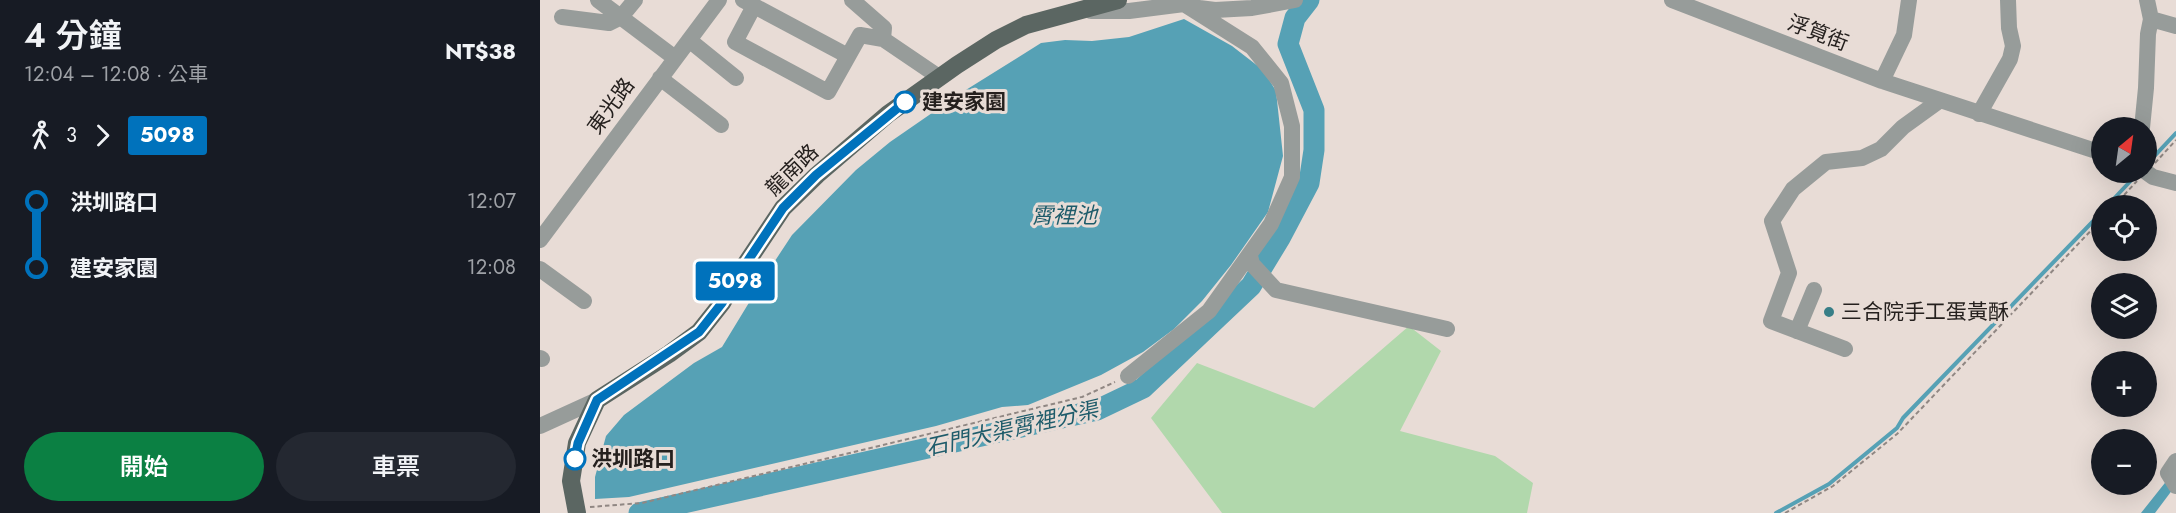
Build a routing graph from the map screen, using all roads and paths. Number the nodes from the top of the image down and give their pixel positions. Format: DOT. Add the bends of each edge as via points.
graph roads {
  1 [pos="598,0"];
  2 [pos="635,0"];
  3 [pos="719,0"];
  4 [pos="852,0"];
  5 [pos="1118,0"];
  6 [pos="1269,0"];
  7 [pos="1295,0"];
  8 [pos="1672,0"];
  9 [pos="1909,0"];
  10 [pos="2008,0"];
  11 [pos="2147,0"];
  12 [pos="1184,2"];
  13 [pos="748,3"];
  14 [pos="1252,8"];
  15 [pos="1081,11"];
  16 [pos="562,17"];
  17 [pos="621,17"];
  18 [pos="2151,19"];
  19 [pos="2176,26"];
  20 [pos="883,39"];
  21 [pos="689,40"];
  22 [pos="848,56"];
  23 [pos="675,58"];
  24 [pos="939,77"];
  25 [pos="660,78"];
  26 [pos="736,78"];
  27 [pos="1882,81"];
  28 [pos="1938,101"];
  29 [pos="1979,114"];
  30 [pos="2143,117"];
  31 [pos="721,125"];
  32 [pos="2176,140"];
  33 [pos="2091,150"];
  34 [pos="2157,160"];
  35 [pos="2157,178"];
  36 [pos="2136,183"];
  37 [pos="2176,183"];
  38 [pos="2124,195"];
  39 [pos="2091,231"];
  40 [pos="540,240"];
  41 [pos="1251,260"];
  42 [pos="540,268"];
  43 [pos="1814,290"];
  44 [pos="584,301"];
  45 [pos="1447,329"];
  46 [pos="1797,331"];
  47 [pos="1845,349"];
  48 [pos="1128,376"];
  49 [pos="597,400"];
  50 [pos="540,426"];
  51 [pos="2176,461"];
  52 [pos="2176,486"];
  53 [pos="577,511"];
  54 [pos="1785,513"];
  1 -- 17 [label="street"];
  2 -- 17 [label="street"];
  3 -- 21 [label="street, 東光路"];
  4 -- 20 [label="street" via="884,28"];
  5 -- 15 [label="main road, 龍南路"];
  6 -- 14 [label="street"];
  7 -- 14 [label="street"];
  8 -- 27 [label="street, 浮筧街"];
  9 -- 27 [label="street" via="1904,34"];
  10 -- 29 [label="street" via="2013,46 2010,59"];
  11 -- 18 [label="street"];
  12 -- 14 [label="street" via="1199,9"];
  12 -- 15 [label="street" via="1129,11"];
  12 -- 41 [label="street" via="1252,46 1281,83 1292,126 1292,177"];
  13 -- 22 [label="street"];
  13 -- 22 [label="street" via="735,42 828,92"];
  15 -- 24 [label="main road, 龍南路" via="1026,25"];
  16 -- 17 [label="street" via="609,23"];
  17 -- 23 [label="street"];
  18 -- 19 [label="street"];
  18 -- 30 [label="street"];
  20 -- 22 [label="street" via="860,35"];
  20 -- 24 [label="street"];
  21 -- 23 [label="street, 東光路"];
  21 -- 26 [label="street"];
  23 -- 25 [label="street, 東光路"];
  24 -- 49 [label="main road, 龍南路" via="888,114 783,208 699,332"];
  25 -- 31 [label="street"];
  25 -- 40 [label="street, 東光路"];
  27 -- 28 [label="street, 浮筧街"];
  28 -- 29 [label="street, 浮筧街"];
  28 -- 46 [label="street" via="1881,149 1862,158 1826,162 1793,189 1772,221 1789,273 1771,321"];
  29 -- 33 [label="street, 浮筧街"];
  32 -- 34 [label="path"];
  35 -- 37 [label="street"];
  36 -- 38 [label="path"];
  39 -- 54 [label="path" via="1897,434 1833,486"];
  41 -- 45 [label="street" via="1276,290"];
  41 -- 48 [label="street" via="1209,311"];
  42 -- 44 [label="street"];
  43 -- 46 [label="street"];
  46 -- 47 [label="street"];
  48 -- 53 [label="path" via="1082,397 642,503"];
  49 -- 50 [label="street, 龍南路"];
  49 -- 53 [label="main road" via="578,443 571,481"];
  51 -- 52 [label="street" via="2168,473"];
}
